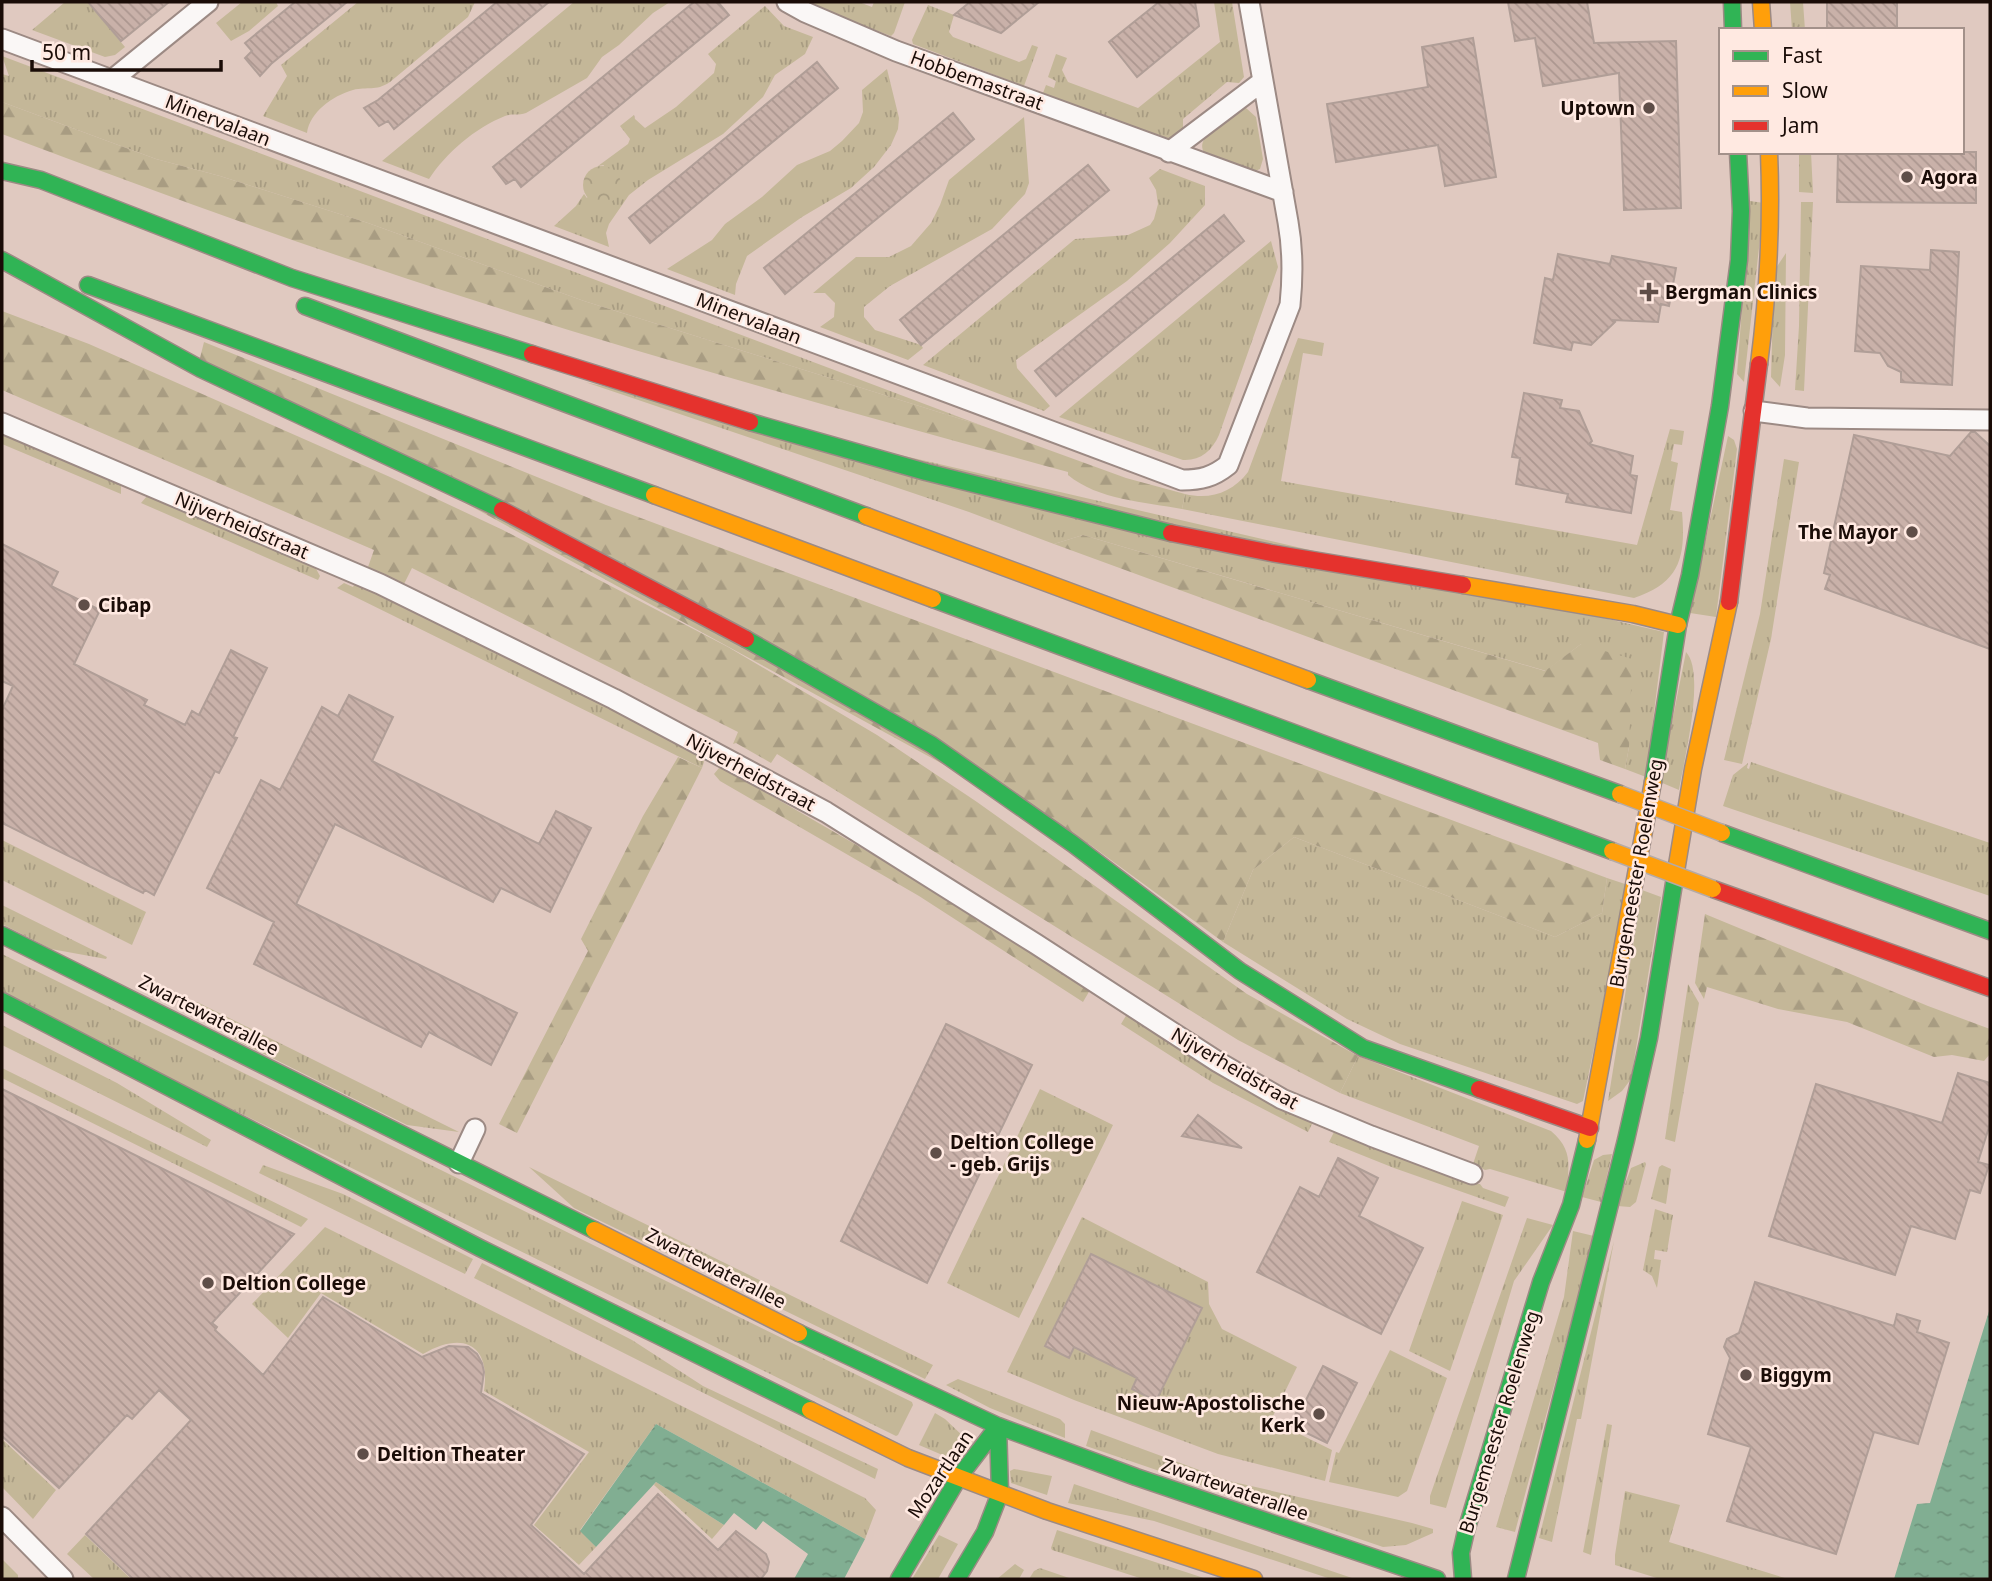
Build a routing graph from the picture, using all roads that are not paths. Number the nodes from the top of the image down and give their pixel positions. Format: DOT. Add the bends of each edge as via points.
graph roads {
  1 [pos="208,2"];
  2 [pos="787,2"];
  3 [pos="1249,2"];
  4 [pos="1732,2"];
  5 [pos="1761,2"];
  6 [pos="1733,28"];
  7 [pos="1763,28"];
  8 [pos="2,39"];
  9 [pos="112,80"];
  10 [pos="1263,81"];
  11 [pos="1170,152"];
  12 [pos="1738,154"];
  13 [pos="1769,154"];
  14 [pos="2,171"];
  15 [pos="1283,192"];
  16 [pos="2,252"];
  17 [pos="2,260"];
  18 [pos="296,302"];
  19 [pos="1754,411"];
  20 [pos="1990,420"];
  21 [pos="2,423"];
  22 [pos="1683,627"];
  23 [pos="1990,931"];
  24 [pos="2,935"];
  25 [pos="1990,988"];
  26 [pos="2,1002"];
  27 [pos="1590,1128"];
  28 [pos="475,1129"];
  29 [pos="1626,1140"];
  30 [pos="459,1163"];
  31 [pos="1472,1174"];
  32 [pos="999,1426"];
  33 [pos="959,1477"];
  34 [pos="1000,1493"];
  35 [pos="2,1517"];
  36 [pos="63,1579"];
  37 [pos="899,1579"];
  38 [pos="957,1579"];
  39 [pos="1254,1579"];
  40 [pos="1437,1579"];
  41 [pos="1463,1579"];
  42 [pos="1516,1579"];
  1 -- 9 [label="street"];
  2 -- 11 [label="street, Hobbemastraat" via="896,51"];
  3 -- 10 [label="street, Minervalaan"];
  4 -- 6 [label="main road"];
  5 -- 7 [label="main road"];
  8 -- 9 [label="street, Minervalaan"];
  9 -- 15 [label="street, Minervalaan" via="1182,480 1214,476 1228,465 1290,305 1293,254"];
  10 -- 11 [label="street"];
  10 -- 15 [label="street, Minervalaan"];
  11 -- 15 [label="street, Hobbemastraat"];
  12 -- 22 [label="main road, Burgemeester Roelenweg" via="1741,211 1736,286"];
  13 -- 19 [label="main road, Burgemeester Roelenweg" via="1766,307"];
  14 -- 22 [label="main road" via="41,180 292,278 752,423 926,472 1271,553 1633,614"];
  16 -- 25 [label="main road, bridge" via="232,341"];
  17 -- 27 [label="main road" via="201,369 541,530 712,620 932,745 1240,971 1363,1048"];
  18 -- 23 [label="main road, bridge"];
  19 -- 20 [label="street" via="1808,418"];
  19 -- 29 [label="main road, Burgemeester Roelenweg" via="1732,586 1715,636 1650,1038"];
  21 -- 31 [label="street, Nijverheidstraat" via="380,584 614,699 826,813 1282,1099"];
  22 -- 27 [label="main road, Burgemeester Roelenweg"];
  24 -- 30 [label="main road, Zwartewaterallee"];
  26 -- 33 [label="main road" via="480,1248 881,1446"];
  27 -- 29 [label="main road"];
  27 -- 41 [label="main road, Burgemeester Roelenweg" via="1571,1205 1541,1282 1466,1531 1461,1553"];
  28 -- 30 [label="street"];
  29 -- 42 [label="main road, Burgemeester Roelenweg"];
  30 -- 32 [label="main road, Zwartewaterallee" via="825,1346"];
  32 -- 33 [label="main road, Mozartlaan"];
  32 -- 34 [label="main road, Mozartlaan"];
  32 -- 40 [label="main road, Zwartewaterallee"];
  33 -- 34 [label="main road"];
  33 -- 37 [label="main road, Mozartlaan"];
  34 -- 38 [label="main road, Mozartlaan" via="985,1532"];
  34 -- 39 [label="main road"];
  35 -- 36 [label="street"];
}
